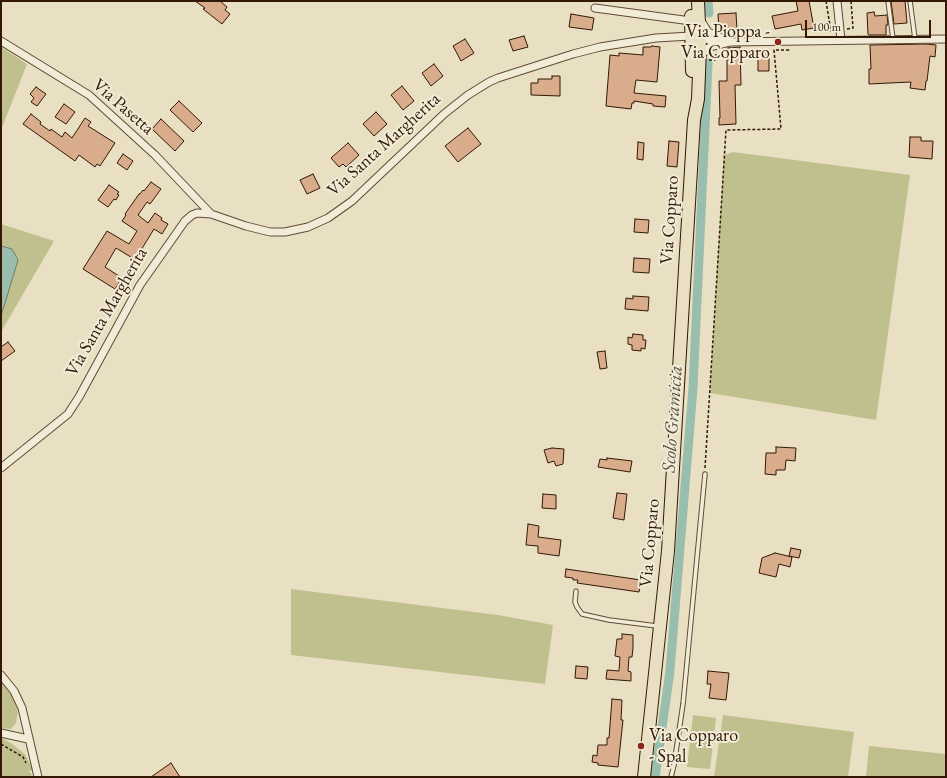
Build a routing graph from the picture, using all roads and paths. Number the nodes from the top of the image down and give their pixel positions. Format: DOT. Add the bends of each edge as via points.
graph roads {
  1 [pos="690,1"];
  2 [pos="698,1"];
  3 [pos="826,1"];
  4 [pos="837,1"];
  5 [pos="851,1"];
  6 [pos="888,1"];
  7 [pos="910,1"];
  8 [pos="595,8"];
  9 [pos="695,18"];
  10 [pos="840,29"];
  11 [pos="700,35"];
  12 [pos="893,39"];
  13 [pos="915,39"];
  14 [pos="946,39"];
  15 [pos="832,40"];
  16 [pos="841,40"];
  17 [pos="1,41"];
  18 [pos="730,42"];
  19 [pos="789,42"];
  20 [pos="717,44"];
  21 [pos="700,57"];
  22 [pos="694,120"];
  23 [pos="211,214"];
  24 [pos="1,468"];
  25 [pos="705,474"];
  26 [pos="576,591"];
  27 [pos="660,627"];
  28 [pos="1,675"];
  29 [pos="1,733"];
  30 [pos="28,739"];
  31 [pos="1,744"];
  32 [pos="37,775"];
  33 [pos="644,777"];
  34 [pos="671,777"];
  1 -- 9 [label="main road, Via Copparo"];
  2 -- 9 [label="main road, Via Copparo"];
  3 -- 15 [label="path"];
  4 -- 10 [label="street"];
  5 -- 10 [label="path" via="853,28"];
  6 -- 12 [label="lane"];
  7 -- 13 [label="lane"];
  8 -- 9 [label="street"];
  9 -- 11 [label="main road, Via Copparo"];
  9 -- 11 [label="street" via="703,26"];
  10 -- 16 [label="street"];
  11 -- 18 [label="street"];
  11 -- 20 [label="street"];
  11 -- 21 [label="main road, Via Copparo"];
  11 -- 22 [label="main road, Via Copparo" via="692,100"];
  11 -- 23 [label="street, Via Santa Margherita" via="656,38 593,49 489,82 444,114 352,201 315,225 292,231 270,232"];
  12 -- 13 [label="street"];
  12 -- 16 [label="street"];
  13 -- 14 [label="street"];
  15 -- 16 [label="street"];
  15 -- 19 [label="street"];
  17 -- 23 [label="street, Via Pasetta" via="89,95 155,155"];
  18 -- 19 [label="street"];
  18 -- 20 [label="street"];
  19 -- 25 [label="path" via="789,50 774,50 781,129 726,130"];
  20 -- 21 [label="street" via="708,48"];
  21 -- 22 [label="main road, Via Copparo"];
  22 -- 27 [label="main road, Via Copparo" via="670,528"];
  23 -- 24 [label="street, Via Santa Margherita" via="192,215 156,261 127,307 68,414"];
  25 -- 34 [label="lane" via="683,704"];
  26 -- 27 [label="lane" via="576,607 582,614"];
  27 -- 33 [label="main road, Via Copparo"];
  28 -- 30 [label="street" via="14,691 22,708"];
  29 -- 30 [label="street"];
  30 -- 32 [label="street"];
  31 -- 32 [label="path" via="23,757 30,771"];
}
